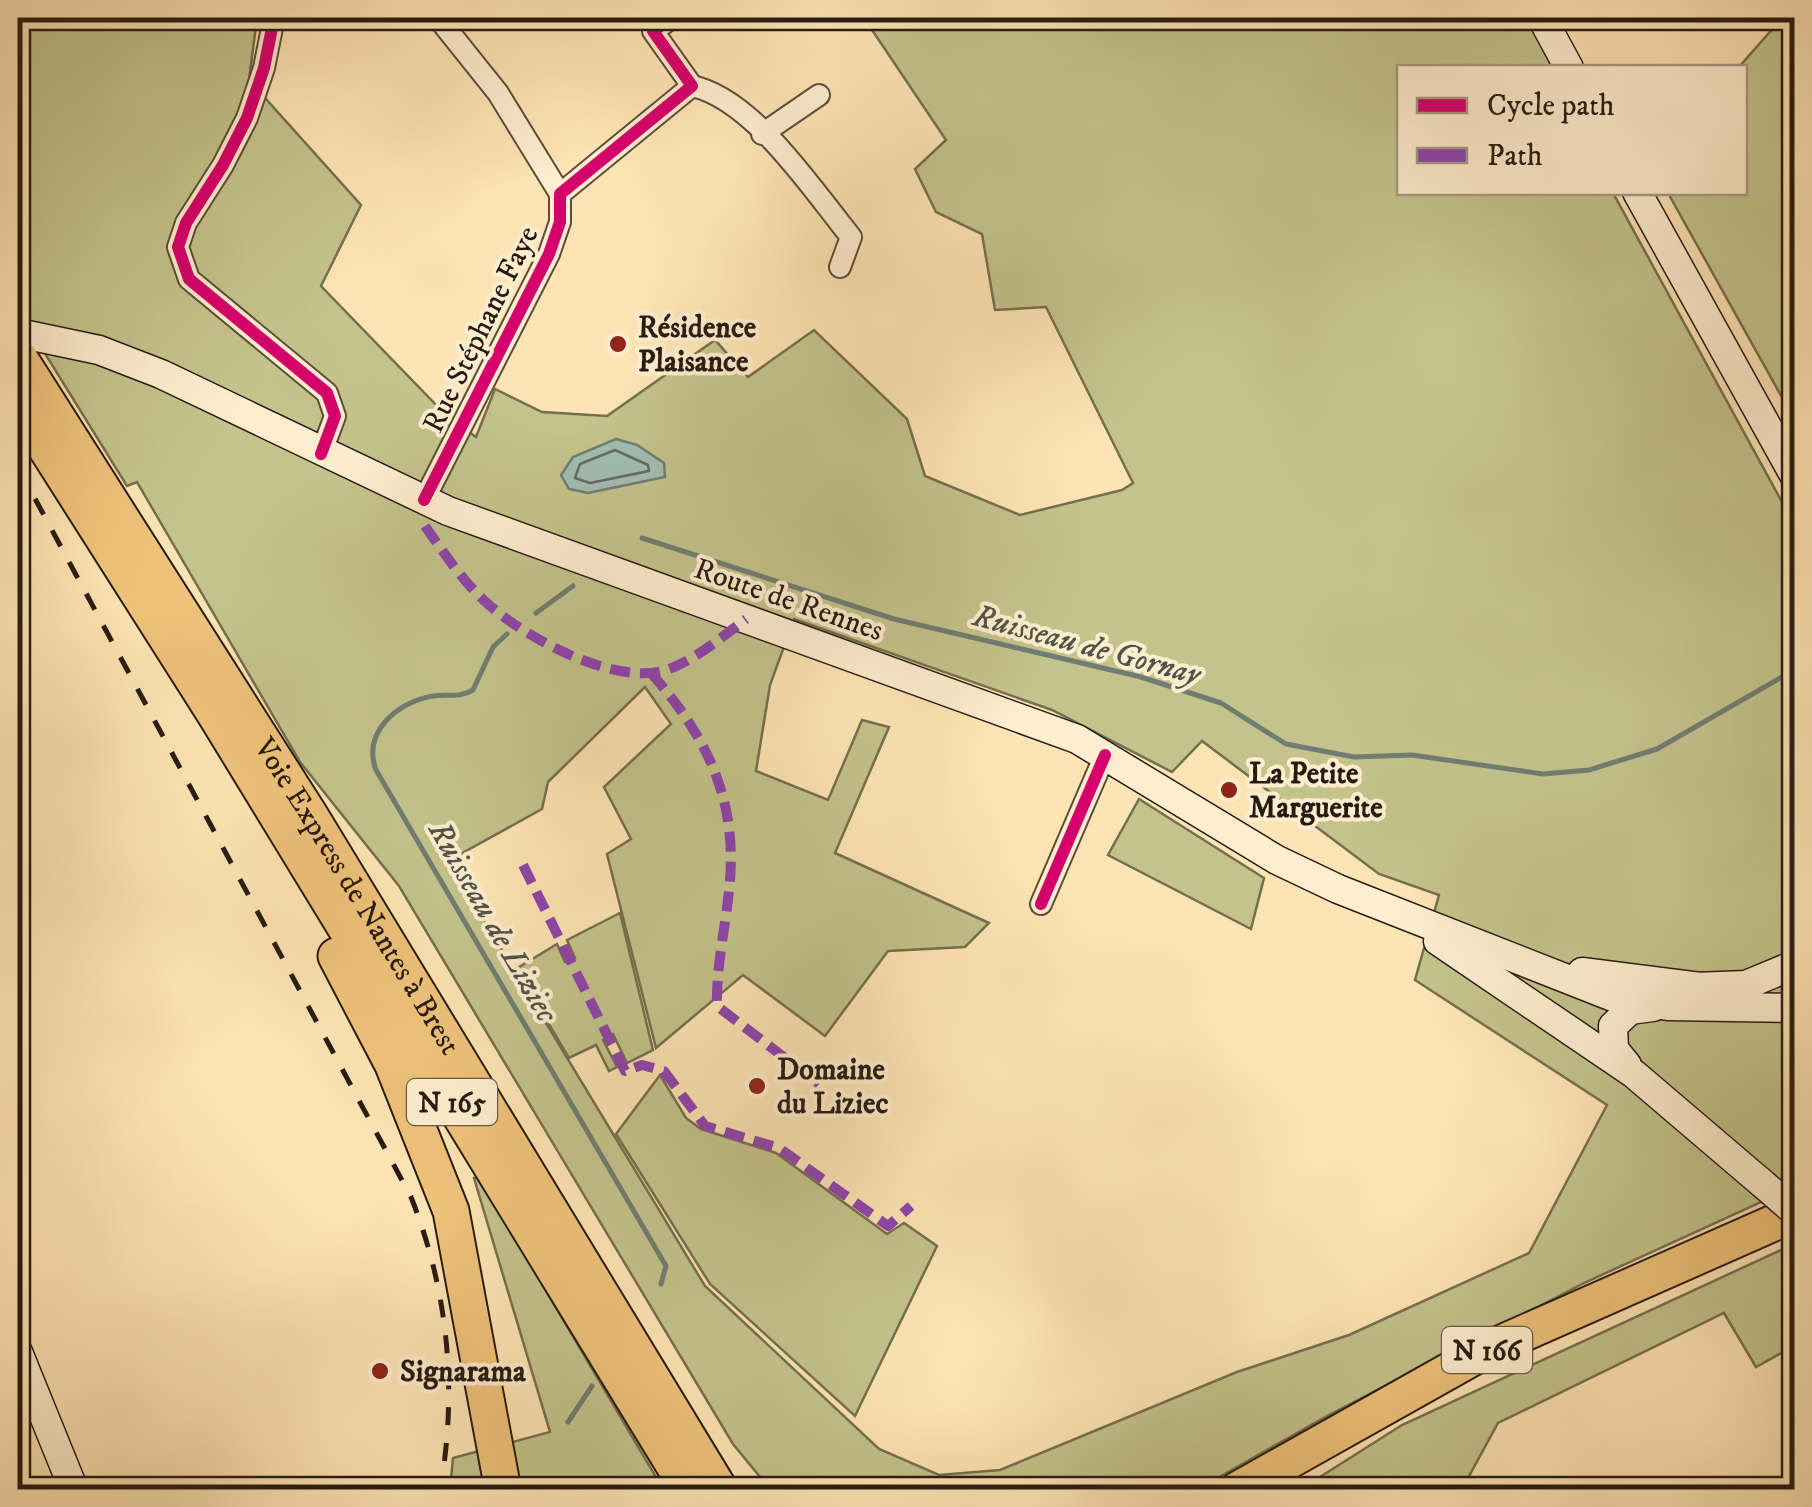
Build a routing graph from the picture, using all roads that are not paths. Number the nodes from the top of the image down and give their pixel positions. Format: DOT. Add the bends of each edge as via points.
graph roads {
  1 [pos="274,18"];
  2 [pos="438,18"];
  3 [pos="672,18"];
  4 [pos="1542,18"];
  5 [pos="1567,65"];
  6 [pos="692,86"];
  7 [pos="820,96"];
  8 [pos="762,134"];
  9 [pos="560,194"];
  10 [pos="1640,195"];
  11 [pos="840,267"];
  12 [pos="24,342"];
  13 [pos="18,404"];
  14 [pos="321,454"];
  15 [pos="1794,476"];
  16 [pos="424,500"];
  17 [pos="215,714"];
  18 [pos="1105,754"];
  19 [pos="1041,904"];
  20 [pos="1386,909"];
  21 [pos="1504,953"];
  22 [pos="1794,965"];
  23 [pos="1700,987"];
  24 [pos="1612,997"];
  25 [pos="1668,1006"];
  26 [pos="1794,1008"];
  27 [pos="1600,1048"];
  28 [pos="1634,1074"];
  29 [pos="1794,1210"];
  30 [pos="1794,1224"];
  31 [pos="18,1352"];
  32 [pos="670,1407"];
  33 [pos="1260,1486"];
  34 [pos="74,1490"];
  35 [pos="504,1490"];
  36 [pos="689,1490"];
  37 [pos="720,1490"];
  38 [pos="740,1490"];
  39 [pos="1221,1490"];
  1 -- 14 [label="street" via="247,118 178,247 190,279 327,393 334,416"];
  2 -- 9 [label="street" via="498,93"];
  3 -- 6 [label="street" via="653,31"];
  4 -- 5 [label="main road"];
  6 -- 8 [label="street" via="714,91"];
  6 -- 9 [label="street, Rue Stéphane Faye"];
  7 -- 8 [label="street"];
  8 -- 11 [label="street" via="850,237"];
  9 -- 16 [label="street, Rue Stéphane Faye" via="560,222 549,254"];
  10 -- 15 [label="main road"];
  12 -- 14 [label="main road, Route de Rennes" via="99,350"];
  12 -- 32 [label="highway, Voie Express de Nantes à Brest / N 165"];
  13 -- 17 [label="highway, Voie Express de Nantes à Brest / N 165"];
  14 -- 16 [label="main road, Route de Rennes"];
  16 -- 18 [label="main road, Route de Rennes" via="938,686"];
  17 -- 35 [label="highway" via="217,746 358,994 435,1164 462,1252"];
  17 -- 36 [label="highway, Voie Express de Nantes à Brest / N 165"];
  18 -- 19 [label="street"];
  18 -- 20 [label="main road, Route de Rennes" via="1277,860"];
  20 -- 21 [label="main road, Route de Rennes"];
  20 -- 27 [label="main road"];
  21 -- 23 [label="main road, Route de Rennes" via="1603,976"];
  21 -- 24 [label="main road, Route de Rennes"];
  22 -- 23 [label="main road, Route de Rennes" via="1746,984"];
  23 -- 24 [label="main road, Route de Rennes"];
  24 -- 25 [label="main road, Route de Rennes"];
  24 -- 27 [label="main road" via="1595,1030"];
  25 -- 26 [label="main road, Route de Rennes"];
  25 -- 28 [label="main road" via="1630,1010 1616,1019 1610,1039"];
  27 -- 28 [label="main road"];
  28 -- 29 [label="main road, bridge"];
  29 -- 33 [label="highway, N 166" via="1488,1350"];
  30 -- 33 [label="highway, N 166" via="1400,1407"];
  31 -- 34 [label="main road"];
  32 -- 37 [label="highway, Voie Express de Nantes à Brest / N 165"];
  32 -- 38 [label="highway" via="694,1422"];
  33 -- 39 [label="highway" via="1244,1476"];
}
